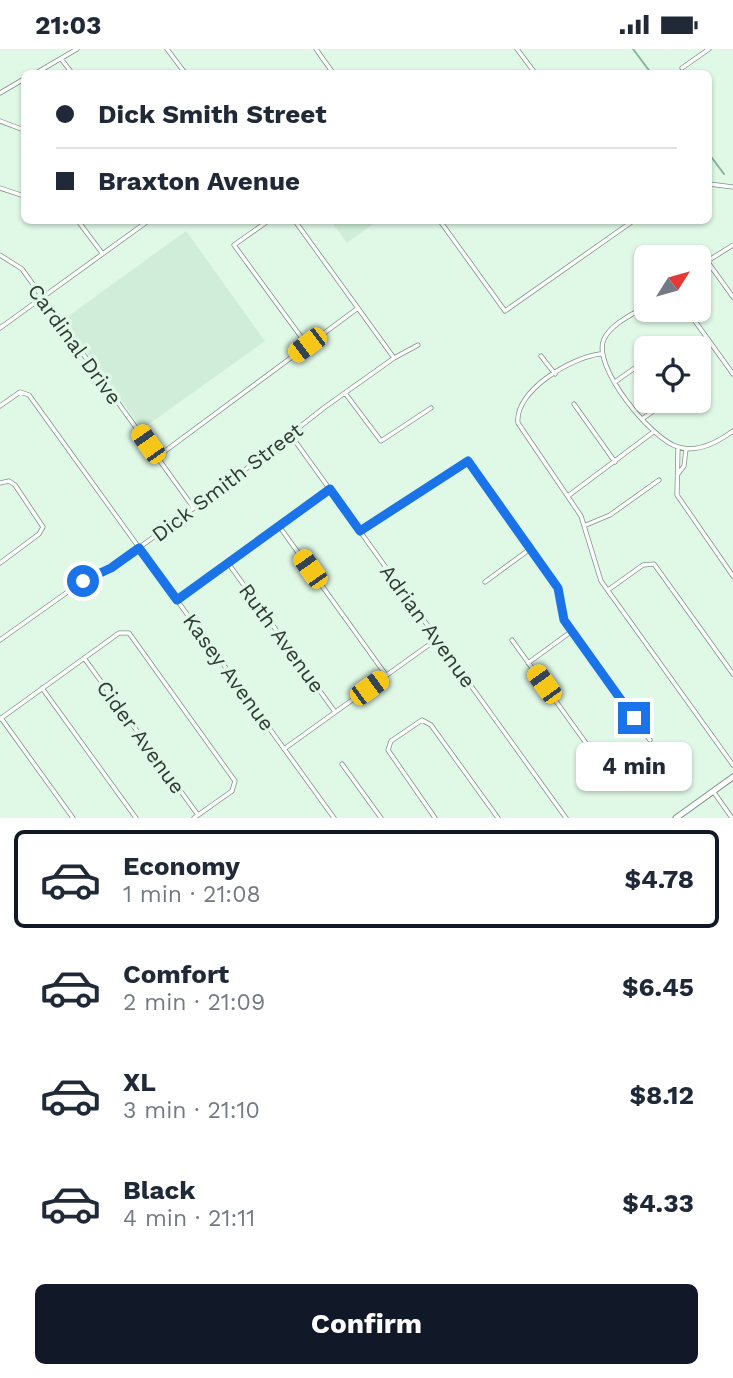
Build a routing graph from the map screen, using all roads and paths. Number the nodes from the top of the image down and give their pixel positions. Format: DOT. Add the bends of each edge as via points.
graph roads {
  1 [pos="78,49"];
  2 [pos="167,49"];
  3 [pos="316,49"];
  4 [pos="517,49"];
  5 [pos="709,49"];
  6 [pos="62,60"];
  7 [pos="682,68"];
  8 [pos="42,70"];
  9 [pos="70,70"];
  10 [pos="183,70"];
  11 [pos="331,70"];
  12 [pos="533,70"];
  13 [pos="21,81"];
  14 [pos="0,93"];
  15 [pos="0,121"];
  16 [pos="21,128"];
  17 [pos="712,184"];
  18 [pos="733,187"];
  19 [pos="0,188"];
  20 [pos="21,195"];
  21 [pos="80,224"];
  22 [pos="144,224"];
  23 [pos="264,224"];
  24 [pos="297,224"];
  25 [pos="442,224"];
  26 [pos="628,224"];
  27 [pos="733,246"];
  28 [pos="103,254"];
  29 [pos="0,255"];
  30 [pos="711,259"];
  31 [pos="711,267"];
  32 [pos="42,297"];
  33 [pos="733,297"];
  34 [pos="358,308"];
  35 [pos="634,315"];
  36 [pos="696,322"];
  37 [pos="0,328"];
  38 [pos="307,345"];
  39 [pos="418,345"];
  40 [pos="600,354"];
  41 [pos="541,356"];
  42 [pos="394,358"];
  43 [pos="634,369"];
  44 [pos="555,374"];
  45 [pos="733,374"];
  46 [pos="615,382"];
  47 [pos="345,393"];
  48 [pos="574,404"];
  49 [pos="0,406"];
  50 [pos="431,408"];
  51 [pos="651,413"];
  52 [pos="642,419"];
  53 [pos="733,431"];
  54 [pos="652,433"];
  55 [pos="290,434"];
  56 [pos="678,447"];
  57 [pos="686,449"];
  58 [pos="157,457"];
  59 [pos="615,462"];
  60 [pos="678,474"];
  61 [pos="659,480"];
  62 [pos="0,483"];
  63 [pos="330,489"];
  64 [pos="568,496"];
  65 [pos="194,508"];
  66 [pos="586,525"];
  67 [pos="279,526"];
  68 [pos="360,531"];
  69 [pos="139,548"];
  70 [pos="530,549"];
  71 [pos="0,563"];
  72 [pos="228,563"];
  73 [pos="733,576"];
  74 [pos="485,582"];
  75 [pos="608,590"];
  76 [pos="177,600"];
  77 [pos="572,631"];
  78 [pos="437,639"];
  79 [pos="512,640"];
  80 [pos="0,641"];
  81 [pos="85,658"];
  82 [pos="528,663"];
  83 [pos="733,674"];
  84 [pos="386,676"];
  85 [pos="43,688"];
  86 [pos="335,713"];
  87 [pos="1,718"];
  88 [pos="650,740"];
  89 [pos="284,750"];
  90 [pos="342,764"];
  91 [pos="733,765"];
  92 [pos="606,771"];
  93 [pos="733,777"];
  94 [pos="713,791"];
  95 [pos="196,817"];
  96 [pos="73,818"];
  97 [pos="136,818"];
  98 [pos="334,818"];
  99 [pos="381,818"];
  100 [pos="435,818"];
  101 [pos="498,818"];
  102 [pos="566,818"];
  103 [pos="676,818"];
  104 [pos="732,818"];
  1 -- 6 [label="street"];
  2 -- 10 [label="street"];
  3 -- 11 [label="street"];
  4 -- 12 [label="street"];
  5 -- 7 [label="street"];
  6 -- 8 [label="street"];
  6 -- 9 [label="street"];
  13 -- 14 [label="street"];
  15 -- 16 [label="street"];
  17 -- 18 [label="street"];
  19 -- 20 [label="street"];
  21 -- 28 [label="street"];
  22 -- 28 [label="street"];
  23 -- 38 [label="street" via="234,245"];
  24 -- 34 [label="street"];
  25 -- 26 [label="street" via="505,311"];
  27 -- 30 [label="street"];
  28 -- 32 [label="street"];
  29 -- 32 [label="street, Cardinal Drive" via="16,263"];
  31 -- 33 [label="street"];
  32 -- 37 [label="street"];
  32 -- 58 [label="street, Cardinal Drive"];
  34 -- 38 [label="street"];
  34 -- 42 [label="street"];
  35 -- 40 [label="street" via="607,334"];
  36 -- 45 [label="street"];
  38 -- 58 [label="street"];
  39 -- 42 [label="street, Dick Smith Street"];
  40 -- 44 [label="street" via="577,359"];
  40 -- 46 [label="street"];
  41 -- 44 [label="street"];
  42 -- 47 [label="street, Dick Smith Street"];
  43 -- 46 [label="street"];
  44 -- 64 [label="street" via="524,397 517,416 520,429"];
  46 -- 52 [label="street"];
  47 -- 50 [label="street" via="381,441"];
  47 -- 55 [label="street, Dick Smith Street"];
  48 -- 59 [label="street"];
  49 -- 69 [label="street, Kasey Avenue" via="23,392 29,395"];
  51 -- 52 [label="street"];
  52 -- 54 [label="street"];
  53 -- 57 [label="street" via="712,444"];
  54 -- 56 [label="street"];
  54 -- 59 [label="street"];
  55 -- 63 [label="street, Adrian Avenue"];
  55 -- 65 [label="street, Dick Smith Street"];
  56 -- 57 [label="street"];
  56 -- 60 [label="street"];
  57 -- 60 [label="street"];
  58 -- 65 [label="street, Cardinal Drive"];
  59 -- 64 [label="street"];
  60 -- 73 [label="street" via="680,501"];
  61 -- 66 [label="street" via="610,515"];
  62 -- 71 [label="street" via="15,485 43,527"];
  63 -- 67 [label="street"];
  63 -- 68 [label="street, Adrian Avenue"];
  64 -- 66 [label="street"];
  65 -- 69 [label="street, Dick Smith Street"];
  66 -- 75 [label="street" via="594,566"];
  67 -- 72 [label="street"];
  67 -- 84 [label="street"];
  68 -- 70 [label="street" via="468,461"];
  68 -- 78 [label="street, Adrian Avenue"];
  69 -- 76 [label="street, Kasey Avenue"];
  69 -- 80 [label="street, Dick Smith Street" via="83,581"];
  70 -- 74 [label="street"];
  70 -- 77 [label="street" via="558,588 564,620"];
  72 -- 76 [label="street"];
  72 -- 86 [label="street, Ruth Avenue"];
  75 -- 83 [label="street" via="643,565 657,567"];
  75 -- 91 [label="street"];
  76 -- 89 [label="street, Kasey Avenue"];
  77 -- 82 [label="street"];
  77 -- 88 [label="street"];
  78 -- 84 [label="street"];
  78 -- 102 [label="street, Adrian Avenue"];
  79 -- 82 [label="street"];
  81 -- 85 [label="street"];
  81 -- 95 [label="street, Cider Avenue"];
  81 -- 95 [label="street" via="119,633 132,636 226,766 236,785"];
  82 -- 92 [label="street"];
  84 -- 86 [label="street"];
  85 -- 87 [label="street"];
  85 -- 97 [label="street"];
  86 -- 89 [label="street"];
  87 -- 96 [label="street"];
  89 -- 98 [label="street, Kasey Avenue"];
  90 -- 99 [label="street"];
  93 -- 94 [label="main road"];
  94 -- 103 [label="main road"];
  94 -- 104 [label="street"];
  100 -- 101 [label="street" via="388,751 391,741 422,720 432,725"];
}
